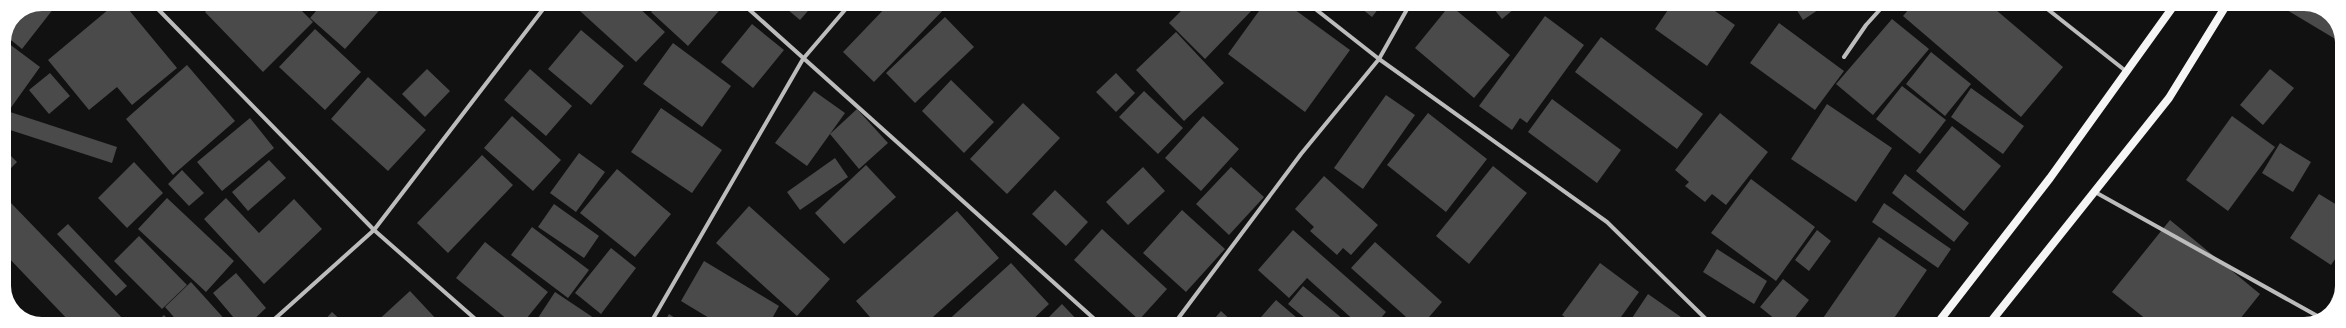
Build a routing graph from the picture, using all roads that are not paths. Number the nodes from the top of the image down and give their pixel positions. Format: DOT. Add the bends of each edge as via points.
graph roads {
  1 [pos="160,11"];
  2 [pos="542,11"];
  3 [pos="750,11"];
  4 [pos="844,11"];
  5 [pos="1317,11"];
  6 [pos="1406,11"];
  7 [pos="1879,11"];
  8 [pos="2050,11"];
  9 [pos="2170,11"];
  10 [pos="2223,11"];
  11 [pos="1844,57"];
  12 [pos="803,59"];
  13 [pos="1379,59"];
  14 [pos="2127,73"];
  15 [pos="2095,192"];
  16 [pos="374,230"];
  17 [pos="2315,315"];
  18 [pos="277,317"];
  19 [pos="473,317"];
  20 [pos="654,317"];
  21 [pos="1092,317"];
  22 [pos="1179,317"];
  23 [pos="1704,317"];
  24 [pos="1943,317"];
  25 [pos="1995,317"];
  1 -- 16 [label="street"];
  2 -- 16 [label="street"];
  3 -- 12 [label="street"];
  4 -- 12 [label="street"];
  5 -- 13 [label="street"];
  6 -- 13 [label="street"];
  7 -- 11 [label="street"];
  8 -- 14 [label="street"];
  9 -- 14 [label="main road"];
  10 -- 15 [label="main road" via="2169,98"];
  12 -- 20 [label="street"];
  12 -- 21 [label="street"];
  13 -- 22 [label="street" via="1301,154"];
  13 -- 23 [label="street" via="1607,222"];
  14 -- 24 [label="main road"];
  15 -- 17 [label="street"];
  15 -- 25 [label="main road"];
  16 -- 18 [label="street"];
  16 -- 19 [label="street"];
}
